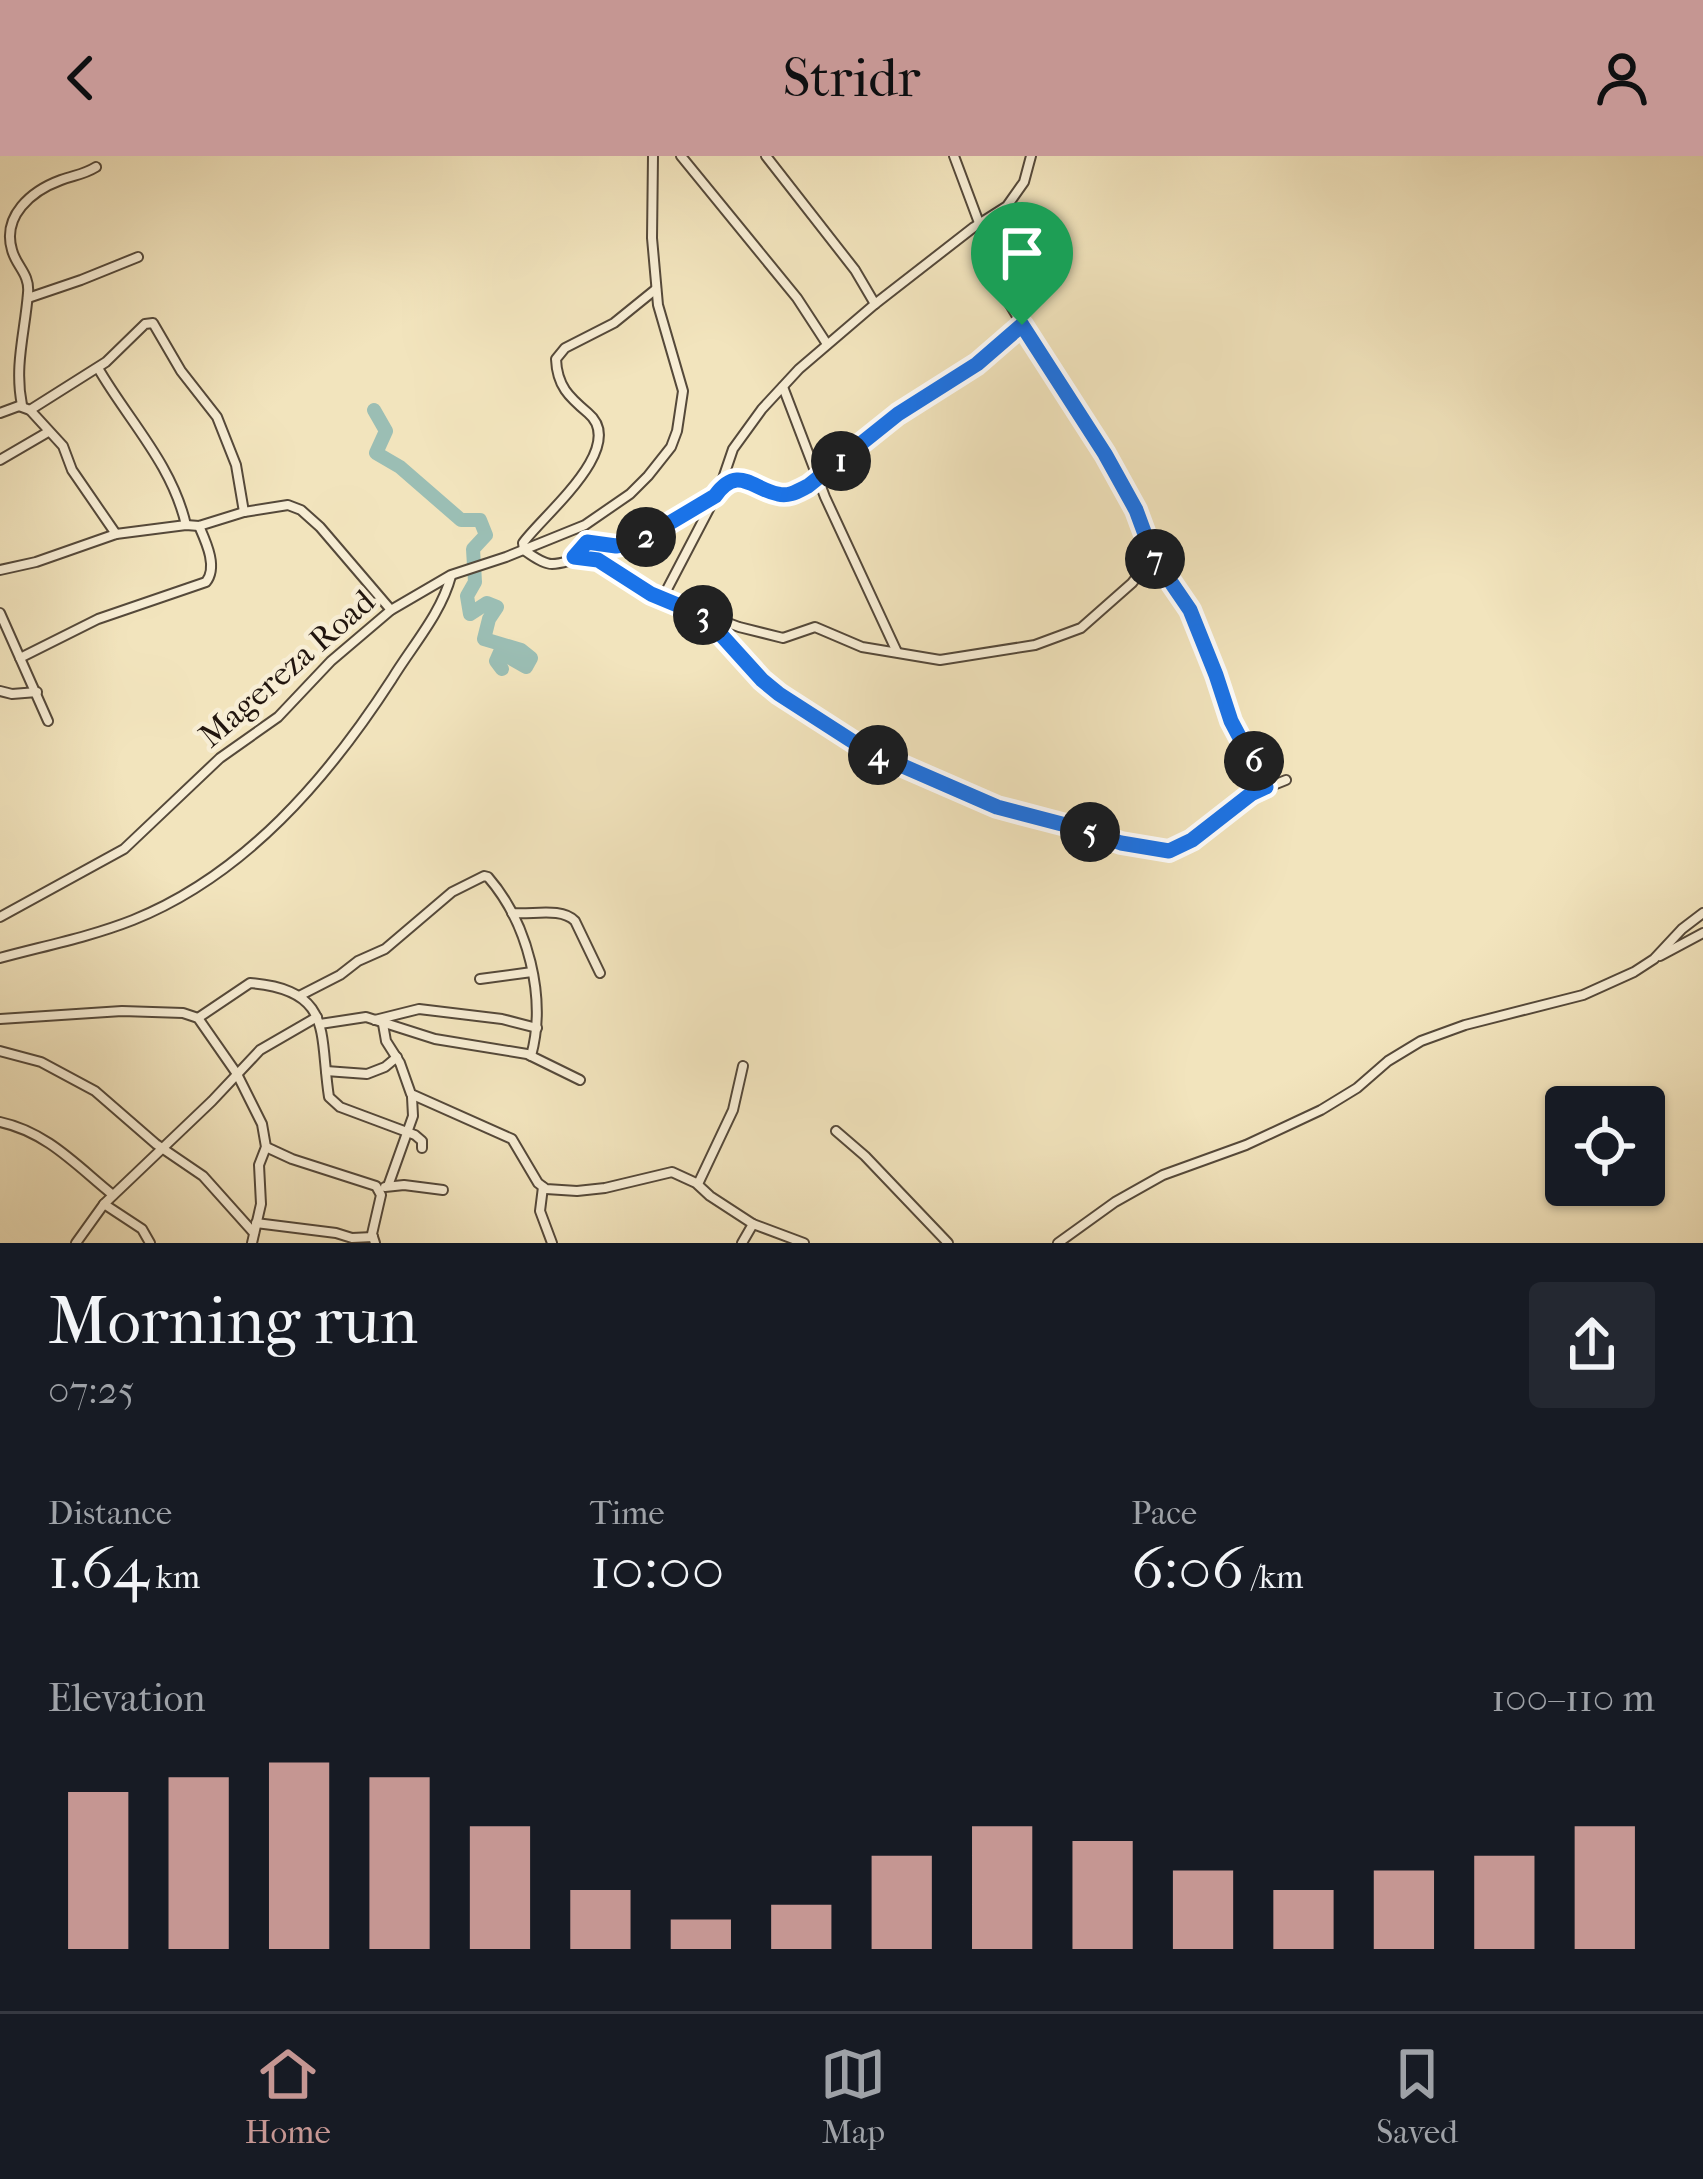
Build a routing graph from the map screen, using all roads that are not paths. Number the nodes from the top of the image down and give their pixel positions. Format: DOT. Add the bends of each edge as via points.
graph roads {
  1 [pos="653,156"];
  2 [pos="681,156"];
  3 [pos="766,156"];
  4 [pos="954,156"];
  5 [pos="1031,156"];
  6 [pos="96,167"];
  7 [pos="979,224"];
  8 [pos="138,257"];
  9 [pos="656,289"];
  10 [pos="28,298"];
  11 [pos="875,304"];
  12 [pos="1022,325"];
  13 [pos="827,344"];
  14 [pos="98,368"];
  15 [pos="783,387"];
  16 [pos="26,408"];
  17 [pos="0,413"];
  18 [pos="49,432"];
  19 [pos="0,460"];
  20 [pos="818,481"];
  21 [pos="717,493"];
  22 [pos="244,512"];
  23 [pos="186,525"];
  24 [pos="199,526"];
  25 [pos="116,534"];
  26 [pos="524,550"];
  27 [pos="1153,556"];
  28 [pos="574,557"];
  29 [pos="0,570"];
  30 [pos="451,575"];
  31 [pos="662,599"];
  32 [pos="391,610"];
  33 [pos="0,613"];
  34 [pos="704,616"];
  35 [pos="898,653"];
  36 [pos="20,658"];
  37 [pos="0,691"];
  38 [pos="37,692"];
  39 [pos="48,722"];
  40 [pos="1286,780"];
  41 [pos="1266,787"];
  42 [pos="511,913"];
  43 [pos="1703,913"];
  44 [pos="0,917"];
  45 [pos="1703,934"];
  46 [pos="0,958"];
  47 [pos="1654,959"];
  48 [pos="532,972"];
  49 [pos="599,973"];
  50 [pos="480,979"];
  51 [pos="301,995"];
  52 [pos="198,1018"];
  53 [pos="0,1019"];
  54 [pos="318,1020"];
  55 [pos="379,1022"];
  56 [pos="537,1028"];
  57 [pos="0,1051"];
  58 [pos="531,1056"];
  59 [pos="397,1057"];
  60 [pos="743,1066"];
  61 [pos="326,1071"];
  62 [pos="237,1075"];
  63 [pos="580,1080"];
  64 [pos="412,1095"];
  65 [pos="0,1123"];
  66 [pos="408,1131"];
  67 [pos="836,1131"];
  68 [pos="161,1147"];
  69 [pos="266,1147"];
  70 [pos="422,1148"];
  71 [pos="698,1184"];
  72 [pos="543,1187"];
  73 [pos="384,1188"];
  74 [pos="443,1190"];
  75 [pos="112,1196"];
  76 [pos="104,1204"];
  77 [pos="256,1223"];
  78 [pos="753,1224"];
  79 [pos="253,1239"];
  80 [pos="374,1240"];
  81 [pos="76,1243"];
  82 [pos="150,1243"];
  83 [pos="552,1243"];
  84 [pos="742,1243"];
  85 [pos="804,1243"];
  86 [pos="948,1243"];
  87 [pos="1058,1243"];
  1 -- 9 [label="street, Magereza Road"];
  2 -- 13 [label="street"];
  3 -- 11 [label="street"];
  4 -- 7 [label="street"];
  5 -- 7 [label="street" via="1015,197"];
  6 -- 10 [label="street" via="37,194 10,223"];
  7 -- 11 [label="street"];
  7 -- 12 [label="street"];
  8 -- 10 [label="street"];
  9 -- 26 [label="street, Magereza Road" via="682,391 671,447 614,505"];
  9 -- 26 [label="street" via="557,357 561,386 598,423 599,442"];
  10 -- 16 [label="street" via="18,381"];
  11 -- 13 [label="street"];
  12 -- 20 [label="street"];
  12 -- 27 [label="street" via="1121,483"];
  13 -- 15 [label="street"];
  14 -- 16 [label="street"];
  14 -- 22 [label="street" via="145,324 155,325 217,417"];
  14 -- 23 [label="street" via="163,466"];
  15 -- 20 [label="street"];
  15 -- 21 [label="street" via="741,434"];
  16 -- 17 [label="street"];
  16 -- 18 [label="street"];
  18 -- 19 [label="street"];
  18 -- 25 [label="street"];
  20 -- 21 [label="street" via="787,495 743,480"];
  20 -- 35 [label="street"];
  21 -- 28 [label="street" via="639,542 587,542"];
  21 -- 31 [label="street"];
  22 -- 24 [label="street"];
  22 -- 32 [label="street" via="301,510"];
  23 -- 24 [label="street"];
  23 -- 25 [label="street"];
  24 -- 36 [label="street" via="212,566 206,582 98,619"];
  25 -- 29 [label="street"];
  26 -- 28 [label="street" via="552,564"];
  26 -- 30 [label="street, Magereza Road"];
  27 -- 35 [label="street" via="1081,628 1059,638 950,660"];
  27 -- 41 [label="street" via="1190,610 1231,721"];
  28 -- 31 [label="street" via="598,560"];
  30 -- 32 [label="street, Magereza Road"];
  30 -- 46 [label="street" via="445,600 371,712 290,810 227,868 132,920"];
  31 -- 34 [label="street"];
  32 -- 44 [label="street, Magereza Road" via="124,849"];
  33 -- 36 [label="street"];
  34 -- 35 [label="street" via="777,637 820,628"];
  34 -- 41 [label="street" via="779,694 866,750 997,807 1169,851"];
  36 -- 38 [label="street"];
  37 -- 38 [label="street"];
  38 -- 39 [label="street"];
  40 -- 41 [label="street"];
  42 -- 48 [label="street"];
  42 -- 49 [label="street" via="568,914"];
  42 -- 51 [label="street" via="484,876 452,892 385,949"];
  43 -- 47 [label="street"];
  45 -- 47 [label="street"];
  47 -- 87 [label="street" via="1583,995 1421,1041 1321,1111 1163,1175"];
  48 -- 50 [label="street"];
  48 -- 56 [label="street"];
  51 -- 52 [label="street" via="250,983"];
  51 -- 54 [label="street"];
  52 -- 53 [label="street" via="122,1011"];
  52 -- 62 [label="street"];
  54 -- 55 [label="street"];
  54 -- 61 [label="street"];
  54 -- 62 [label="street" via="260,1050"];
  55 -- 56 [label="street" via="425,1009"];
  55 -- 58 [label="street"];
  55 -- 59 [label="street"];
  56 -- 58 [label="street"];
  57 -- 68 [label="street" via="79,1081"];
  58 -- 63 [label="street"];
  59 -- 61 [label="street" via="368,1074"];
  59 -- 64 [label="street"];
  60 -- 71 [label="street" via="733,1110"];
  61 -- 66 [label="street" via="333,1102"];
  62 -- 68 [label="street"];
  62 -- 69 [label="street"];
  64 -- 66 [label="street"];
  64 -- 72 [label="street" via="515,1141"];
  65 -- 75 [label="street" via="53,1145"];
  66 -- 70 [label="street"];
  66 -- 73 [label="street"];
  67 -- 86 [label="street"];
  68 -- 75 [label="street"];
  68 -- 79 [label="street" via="203,1176"];
  69 -- 73 [label="street"];
  69 -- 77 [label="street"];
  71 -- 72 [label="street" via="666,1172 605,1188"];
  71 -- 78 [label="street"];
  72 -- 83 [label="street" via="540,1211"];
  73 -- 74 [label="street"];
  73 -- 80 [label="street"];
  75 -- 76 [label="street"];
  76 -- 81 [label="street"];
  76 -- 82 [label="street"];
  77 -- 79 [label="street"];
  77 -- 80 [label="street"];
  78 -- 84 [label="street"];
  78 -- 85 [label="street"];
}
